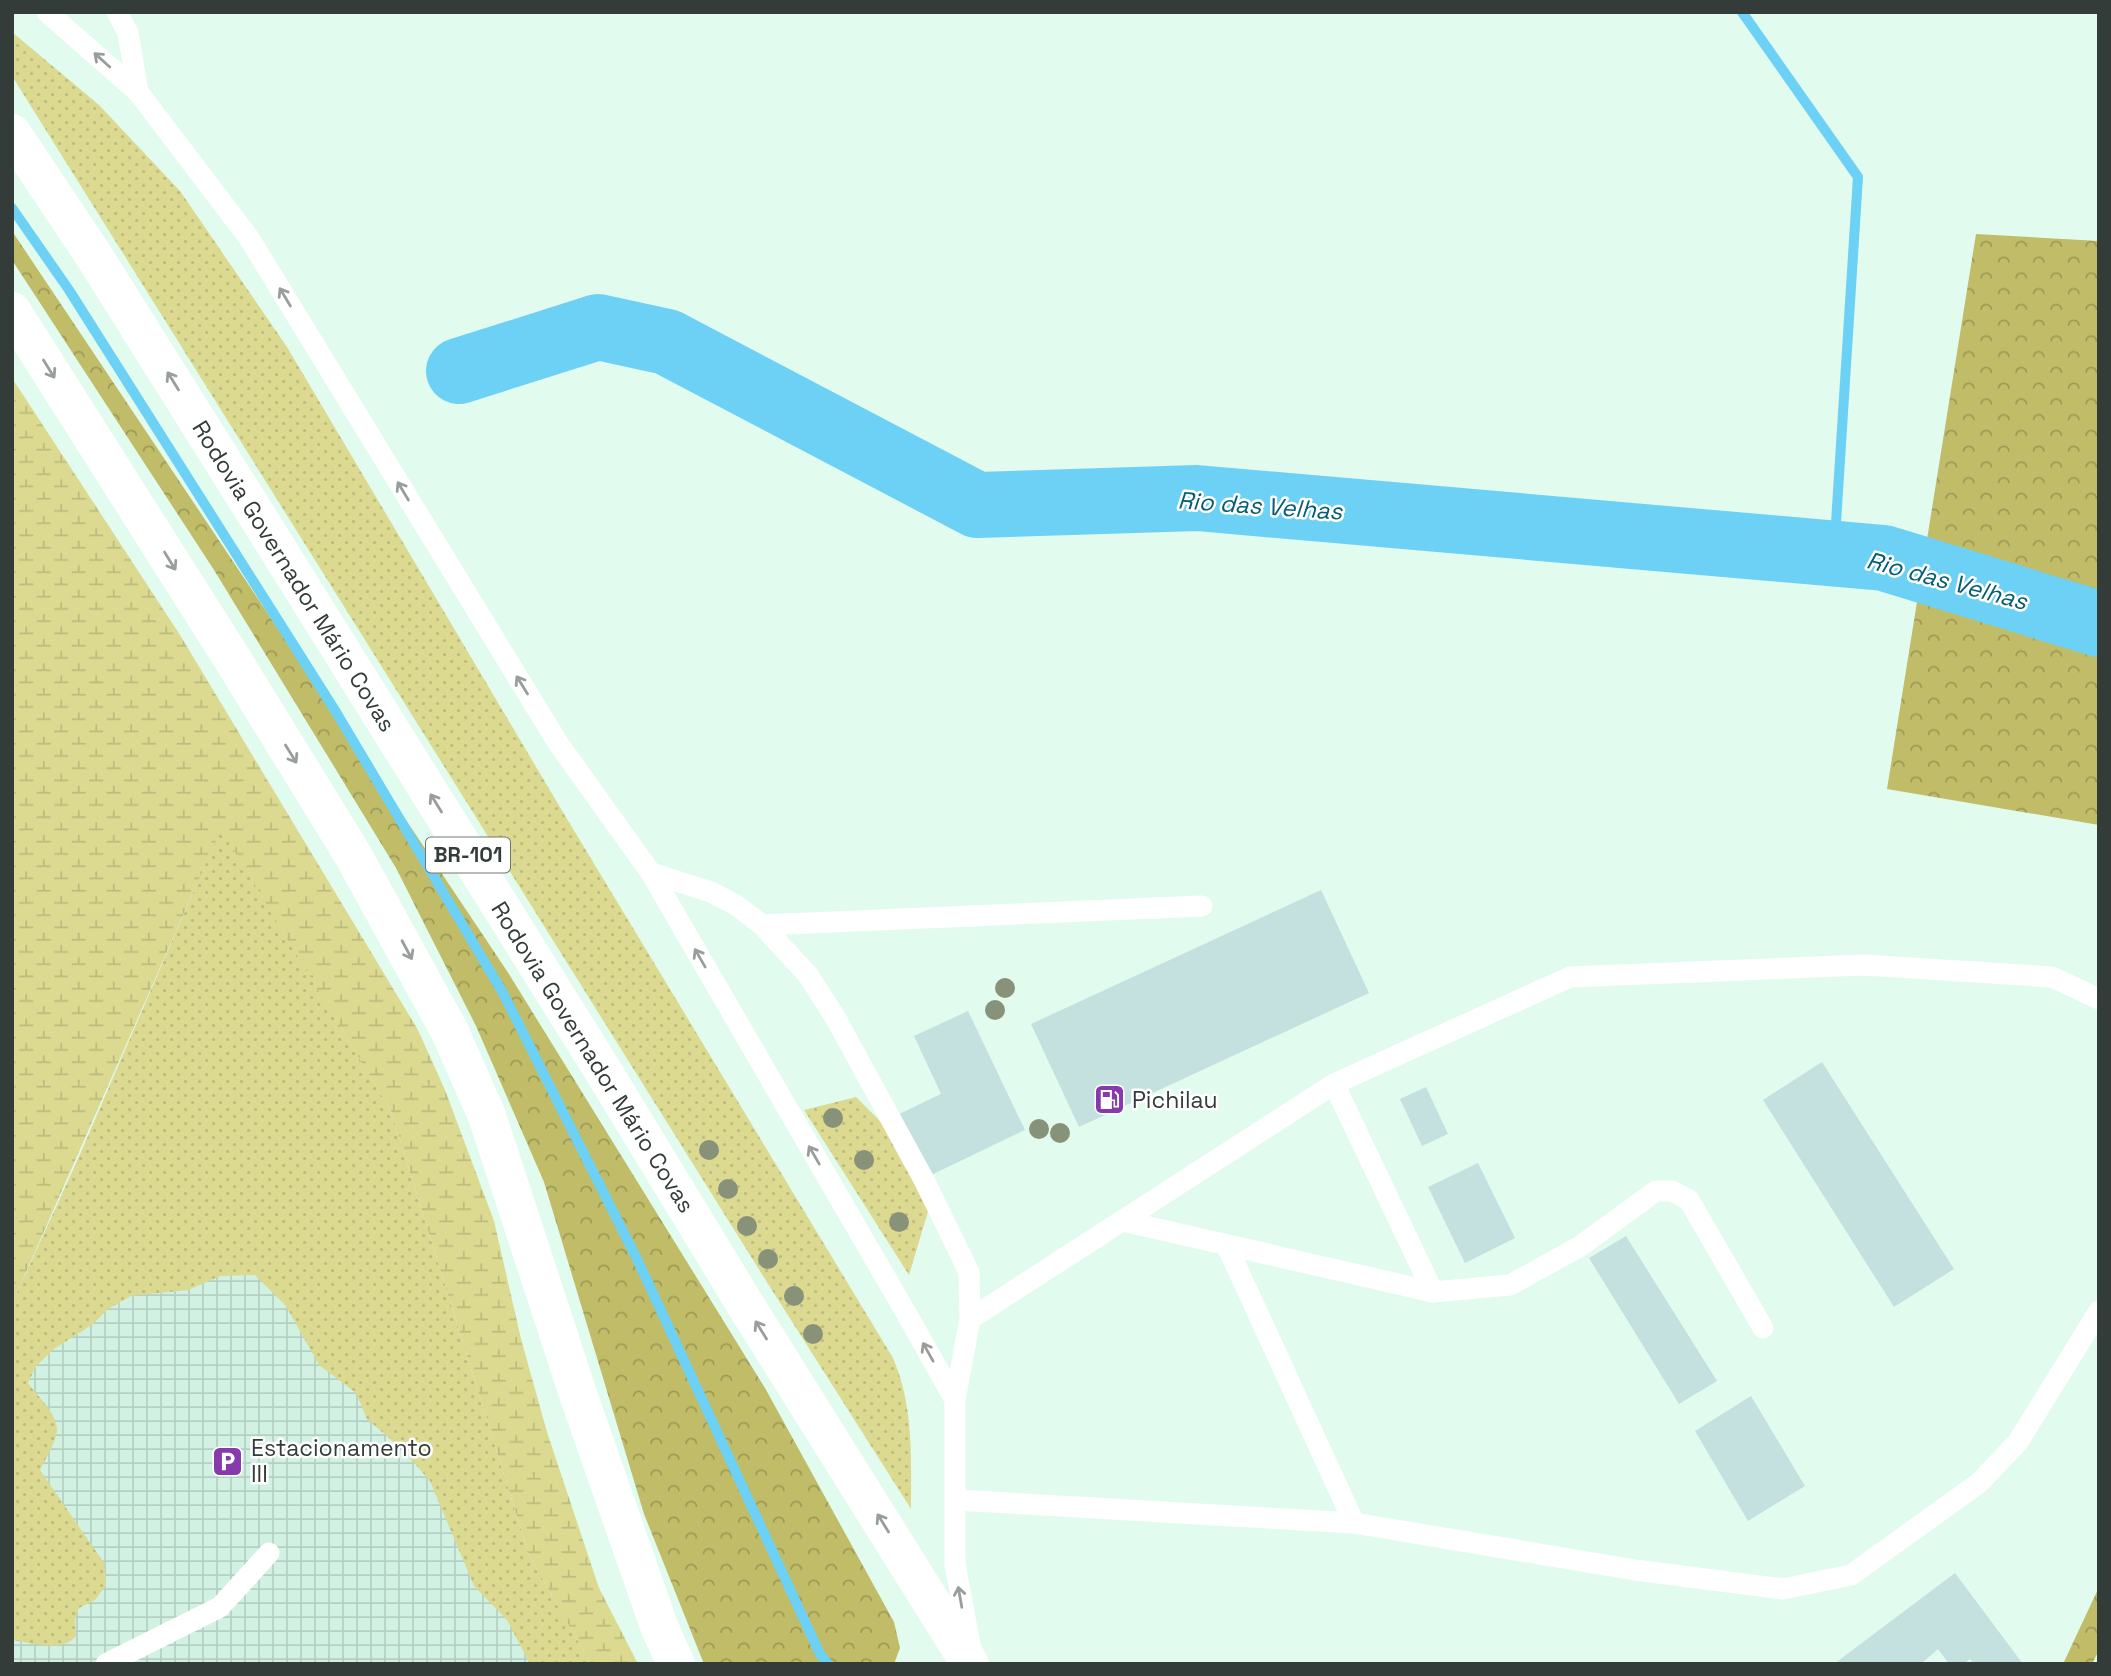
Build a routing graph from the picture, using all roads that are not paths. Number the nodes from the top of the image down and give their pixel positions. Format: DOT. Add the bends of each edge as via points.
graph roads {
  1 [pos="47,12"];
  2 [pos="117,12"];
  3 [pos="138,92"];
  4 [pos="12,133"];
  5 [pos="12,311"];
  6 [pos="650,873"];
  7 [pos="1202,906"];
  8 [pos="762,925"];
  9 [pos="2099,999"];
  10 [pos="1334,1084"];
  11 [pos="1123,1221"];
  12 [pos="1227,1246"];
  13 [pos="1433,1292"];
  14 [pos="2099,1311"];
  15 [pos="970,1319"];
  16 [pos="1763,1328"];
  17 [pos="955,1400"];
  18 [pos="956,1500"];
  19 [pos="1354,1523"];
  20 [pos="269,1553"];
  21 [pos="106,1664"];
  22 [pos="676,1664"];
  23 [pos="972,1664"];
  3 -- 1 [label="lane, one-way"];
  2 -- 3 [label="lane" via="128,33"];
  6 -- 3 [label="lane, one-way" via="558,743 250,238"];
  23 -- 4 [label="highway, Rodovia Governador Mário Covas / BR-101, one-way" via="264,527"];
  5 -- 22 [label="highway, one-way" via="353,855 450,1032 487,1116 584,1409"];
  6 -- 8 [label="lane" via="711,892"];
  17 -- 6 [label="lane, one-way"];
  7 -- 8 [label="lane"];
  8 -- 15 [label="lane" via="808,975 835,1017 924,1180 970,1272"];
  9 -- 10 [label="lane" via="2052,977 1864,965 1570,977"];
  10 -- 11 [label="lane"];
  10 -- 13 [label="lane"];
  11 -- 12 [label="lane"];
  11 -- 15 [label="lane"];
  12 -- 13 [label="lane"];
  12 -- 19 [label="lane"];
  13 -- 16 [label="lane" via="1510,1285 1579,1247 1656,1191 1672,1191 1689,1200"];
  14 -- 19 [label="lane" via="2018,1442 1979,1483 1851,1575 1783,1589 1635,1570"];
  15 -- 17 [label="lane"];
  17 -- 18 [label="lane"];
  18 -- 19 [label="lane"];
  23 -- 18 [label="lane, one-way" via="955,1564"];
  20 -- 21 [label="lane" via="220,1607"];
}
